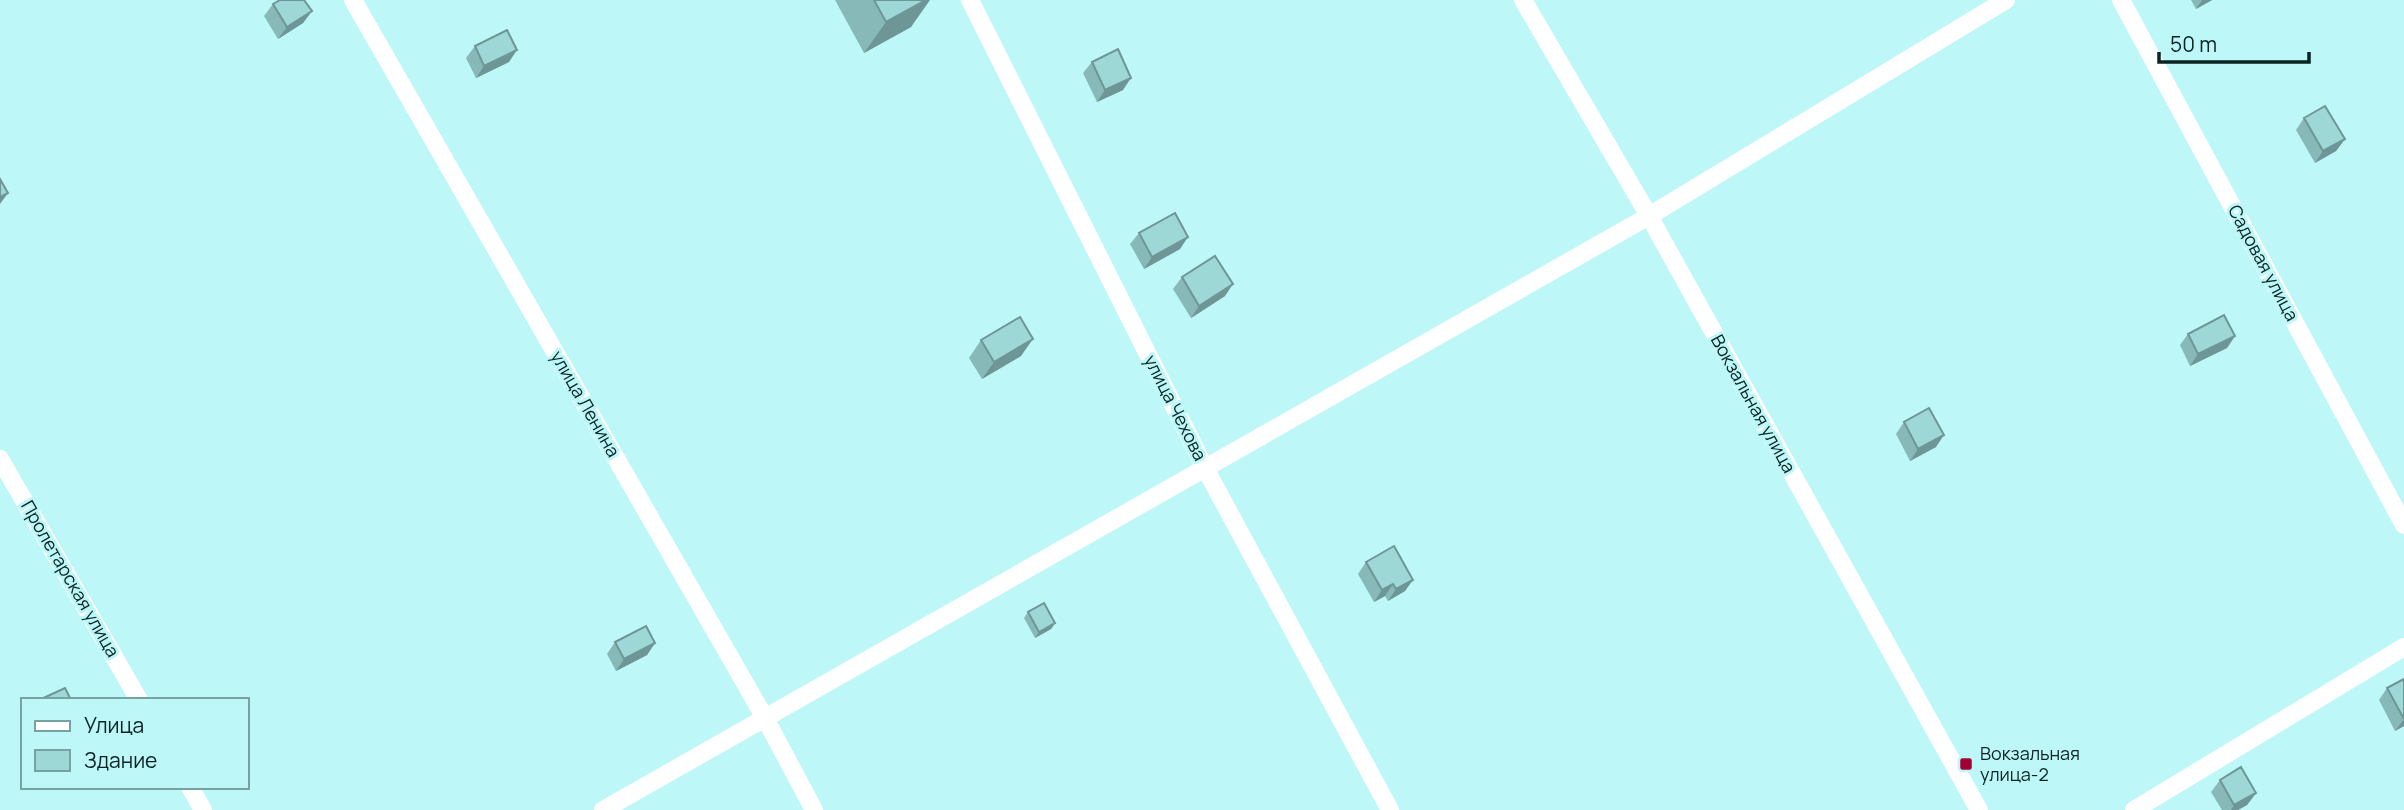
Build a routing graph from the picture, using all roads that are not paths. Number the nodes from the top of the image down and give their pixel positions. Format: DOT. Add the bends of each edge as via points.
graph roads {
  1 [pos="353,0"];
  2 [pos="970,0"];
  3 [pos="1523,0"];
  4 [pos="2006,0"];
  5 [pos="2122,0"];
  6 [pos="1649,216"];
  7 [pos="0,458"];
  8 [pos="1205,468"];
  9 [pos="2404,525"];
  10 [pos="2404,647"];
  11 [pos="138,698"];
  12 [pos="765,718"];
  13 [pos="191,789"];
  14 [pos="203,810"];
  15 [pos="603,810"];
  16 [pos="814,810"];
  17 [pos="1390,810"];
  18 [pos="1979,810"];
  19 [pos="2134,810"];
  1 -- 12 [label="street, улица Ленина"];
  2 -- 8 [label="street, улица Чехова"];
  3 -- 6 [label="street, Вокзальная улица"];
  4 -- 6 [label="street"];
  5 -- 9 [label="street, Садовая улица"];
  6 -- 8 [label="street"];
  6 -- 18 [label="street, Вокзальная улица"];
  7 -- 11 [label="street, Пролетарская улица"];
  8 -- 12 [label="street"];
  8 -- 17 [label="street, улица Чехова"];
  10 -- 19 [label="street"];
  12 -- 15 [label="street"];
  12 -- 16 [label="street, улица Ленина"];
  13 -- 14 [label="street"];
}
